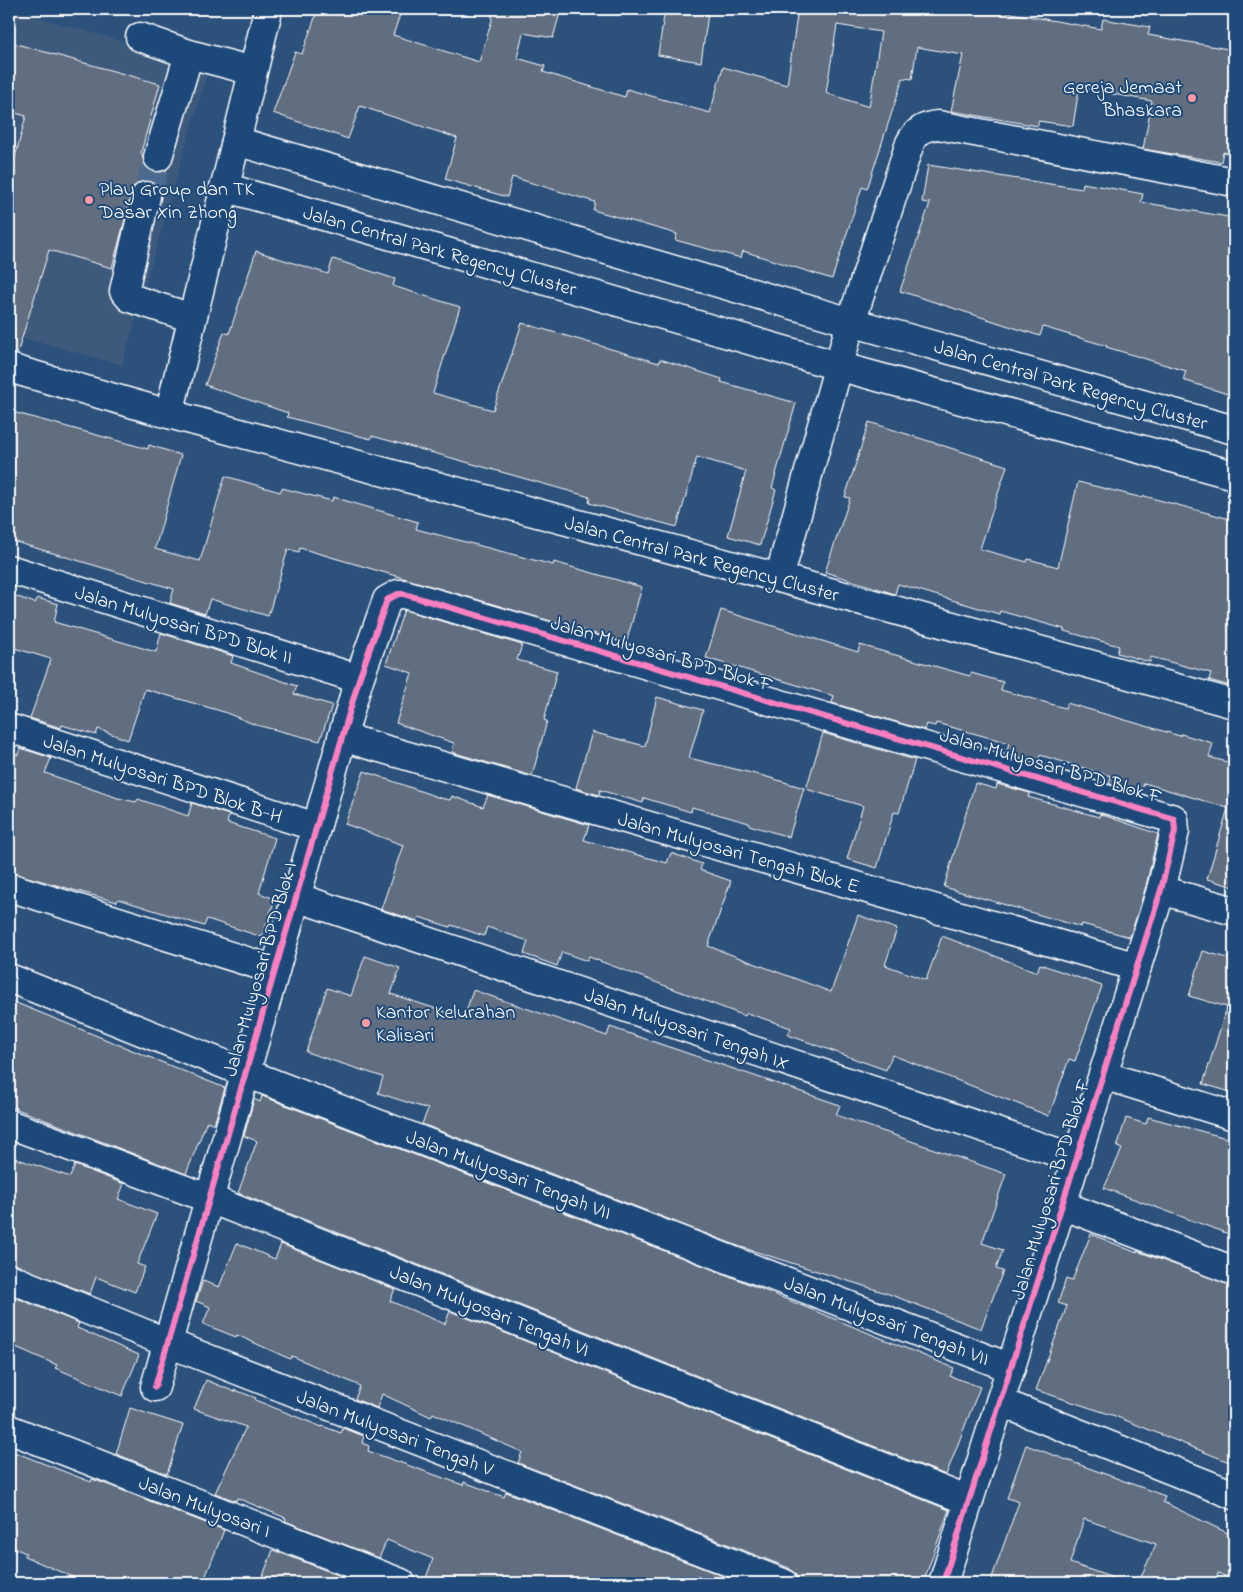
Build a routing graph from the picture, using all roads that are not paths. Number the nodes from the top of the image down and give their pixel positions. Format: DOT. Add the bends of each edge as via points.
graph roads {
  1 [pos="267,15"];
  2 [pos="140,37"];
  3 [pos="189,54"];
  4 [pos="253,71"];
  5 [pos="236,141"];
  6 [pos="158,158"];
  7 [pos="1234,182"];
  8 [pos="224,187"];
  9 [pos="146,196"];
  10 [pos="192,318"];
  11 [pos="851,322"];
  12 [pos="838,366"];
  13 [pos="9,368"];
  14 [pos="169,414"];
  15 [pos="1234,430"];
  16 [pos="1234,474"];
  17 [pos="9,569"];
  18 [pos="779,578"];
  19 [pos="385,604"];
  20 [pos="359,679"];
  21 [pos="1234,704"];
  22 [pos="9,728"];
  23 [pos="342,737"];
  24 [pos="316,828"];
  25 [pos="9,887"];
  26 [pos="1161,890"];
  27 [pos="296,897"];
  28 [pos="1234,911"];
  29 [pos="1137,967"];
  30 [pos="275,970"];
  31 [pos="9,978"];
  32 [pos="246,1073"];
  33 [pos="1103,1075"];
  34 [pos="1234,1116"];
  35 [pos="9,1124"];
  36 [pos="1077,1159"];
  37 [pos="210,1198"];
  38 [pos="1062,1205"];
  39 [pos="1234,1272"];
  40 [pos="9,1278"];
  41 [pos="168,1343"];
  42 [pos="1011,1368"];
  43 [pos="155,1387"];
  44 [pos="1000,1402"];
  45 [pos="9,1429"];
  46 [pos="1234,1495"];
  47 [pos="969,1501"];
  48 [pos="401,1583"];
  49 [pos="783,1583"];
  50 [pos="944,1583"];
  1 -- 4 [label="street"];
  2 -- 3 [label="street"];
  3 -- 4 [label="street"];
  3 -- 6 [label="street"];
  4 -- 5 [label="street"];
  5 -- 8 [label="street"];
  5 -- 11 [label="street, Jalan Central Park Regency Cluster"];
  7 -- 11 [label="street" via="938,125 927,126 910,143"];
  8 -- 10 [label="street"];
  8 -- 12 [label="street, Jalan Central Park Regency Cluster"];
  9 -- 10 [label="street" via="124,291 132,299"];
  10 -- 14 [label="street"];
  11 -- 12 [label="street"];
  11 -- 15 [label="street, Jalan Central Park Regency Cluster"];
  12 -- 16 [label="street, Jalan Central Park Regency Cluster"];
  12 -- 18 [label="street"];
  13 -- 14 [label="street, Jalan Central Park Regency Cluster"];
  14 -- 18 [label="street, Jalan Central Park Regency Cluster"];
  17 -- 20 [label="street, Jalan Mulyosari BPD Blok II"];
  18 -- 21 [label="street, Jalan Central Park Regency Cluster"];
  19 -- 20 [label="street, Jalan Mulyosari BPD Blok I"];
  19 -- 26 [label="street, Jalan Mulyosari BPD Blok F" via="390,597 404,594 1171,816 1175,821 1175,831"];
  20 -- 23 [label="street, Jalan Mulyosari BPD Blok I"];
  22 -- 24 [label="street, Jalan Mulyosari BPD Blok B-H"];
  23 -- 24 [label="street, Jalan Mulyosari BPD Blok I"];
  23 -- 29 [label="street, Jalan Mulyosari Tengah Blok E"];
  24 -- 27 [label="street, Jalan Mulyosari BPD Blok I"];
  25 -- 30 [label="street"];
  26 -- 28 [label="street"];
  26 -- 29 [label="street, Jalan Mulyosari BPD Blok F"];
  27 -- 30 [label="street, Jalan Mulyosari BPD Blok I"];
  27 -- 36 [label="street, Jalan Mulyosari Tengah IX"];
  29 -- 33 [label="street, Jalan Mulyosari BPD Blok F"];
  30 -- 32 [label="street, Jalan Mulyosari BPD Blok I"];
  31 -- 32 [label="street, Jalan Mulyosari Tengah VII"];
  32 -- 37 [label="street, Jalan Mulyosari BPD Blok I"];
  32 -- 42 [label="street, Jalan Mulyosari Tengah VII"];
  33 -- 34 [label="street"];
  33 -- 36 [label="street, Jalan Mulyosari BPD Blok F"];
  35 -- 37 [label="street, Jalan Mulyosari Tengah VI"];
  36 -- 38 [label="street, Jalan Mulyosari BPD Blok F"];
  37 -- 41 [label="street, Jalan Mulyosari BPD Blok I"];
  37 -- 47 [label="street, Jalan Mulyosari Tengah VI"];
  38 -- 39 [label="street"];
  38 -- 42 [label="street, Jalan Mulyosari BPD Blok F"];
  40 -- 41 [label="street, Jalan Mulyosari Tengah V"];
  41 -- 43 [label="street, Jalan Mulyosari BPD Blok I"];
  41 -- 49 [label="street, Jalan Mulyosari Tengah V"];
  42 -- 44 [label="street, Jalan Mulyosari BPD Blok F"];
  44 -- 46 [label="street"];
  44 -- 47 [label="street, Jalan Mulyosari BPD Blok F"];
  45 -- 48 [label="street, Jalan Mulyosari I"];
  47 -- 50 [label="street, Jalan Mulyosari BPD Blok F"];
}
